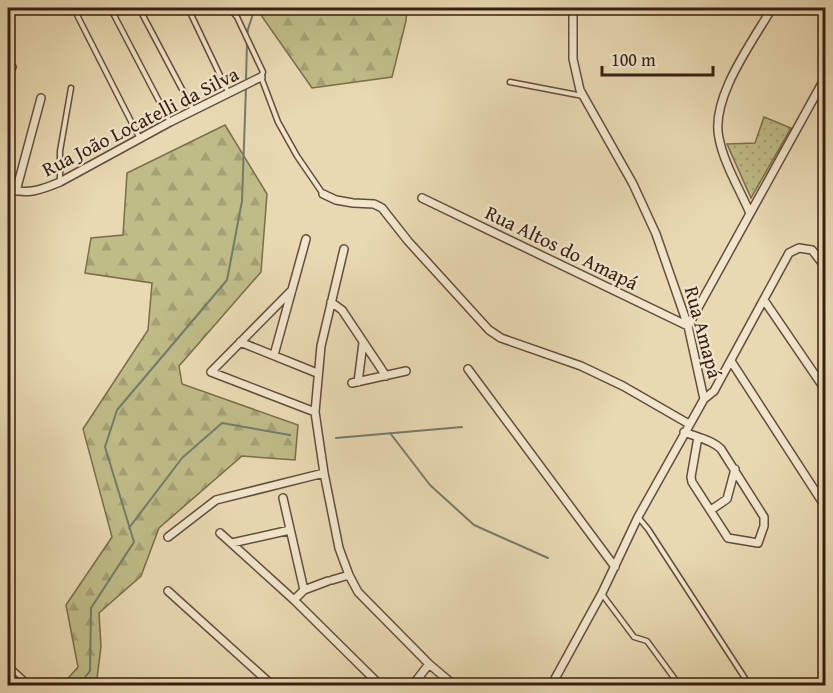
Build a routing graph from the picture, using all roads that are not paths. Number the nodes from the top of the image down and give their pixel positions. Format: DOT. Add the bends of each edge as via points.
graph roads {
  1 [pos="72,8"];
  2 [pos="139,8"];
  3 [pos="188,8"];
  4 [pos="229,8"];
  5 [pos="573,8"];
  6 [pos="772,8"];
  7 [pos="114,15"];
  8 [pos="825,76"];
  9 [pos="261,77"];
  10 [pos="510,82"];
  11 [pos="71,87"];
  12 [pos="228,92"];
  13 [pos="584,96"];
  14 [pos="41,98"];
  15 [pos="8,106"];
  16 [pos="194,110"];
  17 [pos="8,111"];
  18 [pos="170,122"];
  19 [pos="140,140"];
  20 [pos="60,182"];
  21 [pos="8,189"];
  22 [pos="16,191"];
  23 [pos="323,194"];
  24 [pos="422,198"];
  25 [pos="749,211"];
  26 [pos="306,239"];
  27 [pos="344,249"];
  28 [pos="825,268"];
  29 [pos="292,290"];
  30 [pos="764,300"];
  31 [pos="331,302"];
  32 [pos="688,326"];
  33 [pos="240,342"];
  34 [pos="363,343"];
  35 [pos="274,355"];
  36 [pos="730,361"];
  37 [pos="468,369"];
  38 [pos="406,371"];
  39 [pos="317,373"];
  40 [pos="386,376"];
  41 [pos="825,391"];
  42 [pos="704,399"];
  43 [pos="315,412"];
  44 [pos="689,424"];
  45 [pos="684,432"];
  46 [pos="698,437"];
  47 [pos="735,470"];
  48 [pos="324,473"];
  49 [pos="283,498"];
  50 [pos="820,500"];
  51 [pos="711,510"];
  52 [pos="638,517"];
  53 [pos="290,530"];
  54 [pos="220,533"];
  55 [pos="168,537"];
  56 [pos="232,543"];
  57 [pos="615,567"];
  58 [pos="349,575"];
  59 [pos="304,590"];
  60 [pos="168,591"];
  61 [pos="602,593"];
  62 [pos="294,600"];
  63 [pos="429,664"];
  64 [pos="8,665"];
  65 [pos="31,686"];
  66 [pos="273,686"];
  67 [pos="381,686"];
  68 [pos="412,686"];
  69 [pos="455,686"];
  70 [pos="551,686"];
  71 [pos="680,686"];
  72 [pos="750,686"];
  1 -- 19 [label="lane"];
  2 -- 16 [label="lane"];
  3 -- 12 [label="lane"];
  4 -- 9 [label="lane" via="263,72"];
  5 -- 13 [label="street, Rua Amapá" via="573,59"];
  6 -- 25 [label="street" via="724,95 718,123 727,162"];
  7 -- 18 [label="lane"];
  8 -- 25 [label="street"];
  9 -- 12 [label="street, Rua João Locatelli da Silva"];
  9 -- 23 [label="lane, Rua João Locatelli da Silva" via="278,122"];
  10 -- 13 [label="lane"];
  11 -- 20 [label="lane" via="60,151"];
  12 -- 16 [label="street, Rua João Locatelli da Silva"];
  13 -- 32 [label="street, Rua Amapá" via="656,234"];
  14 -- 22 [label="street"];
  15 -- 17 [label="street"];
  16 -- 18 [label="street, Rua João Locatelli da Silva"];
  18 -- 19 [label="street, Rua João Locatelli da Silva"];
  19 -- 20 [label="street, Rua João Locatelli da Silva"];
  20 -- 22 [label="street, Rua João Locatelli da Silva" via="41,190"];
  21 -- 22 [label="street, Rua João Locatelli da Silva"];
  23 -- 44 [label="street" via="382,208 489,330 501,338 581,366"];
  24 -- 32 [label="street, Rua Altos do Amapá"];
  25 -- 32 [label="street"];
  26 -- 29 [label="street"];
  27 -- 31 [label="street"];
  28 -- 30 [label="street" via="812,250 791,251"];
  29 -- 33 [label="street"];
  29 -- 35 [label="street"];
  30 -- 36 [label="street"];
  30 -- 41 [label="street"];
  31 -- 34 [label="street" via="342,310"];
  31 -- 39 [label="street"];
  32 -- 42 [label="street, Rua Amapá"];
  33 -- 35 [label="street"];
  33 -- 43 [label="street" via="211,372"];
  34 -- 40 [label="street"];
  34 -- 40 [label="street" via="355,383"];
  35 -- 39 [label="street"];
  36 -- 42 [label="street" via="714,391"];
  36 -- 50 [label="street"];
  37 -- 57 [label="street"];
  38 -- 40 [label="street"];
  39 -- 43 [label="street"];
  42 -- 44 [label="street, Rua Amapá"];
  43 -- 48 [label="street"];
  44 -- 45 [label="street, Rua Amapá"];
  45 -- 46 [label="street"];
  45 -- 52 [label="street, Rua Amapá"];
  46 -- 47 [label="street" via="718,445"];
  46 -- 51 [label="street" via="691,479"];
  47 -- 51 [label="street" via="727,499"];
  47 -- 51 [label="street" via="764,517 760,540 756,544 728,538"];
  48 -- 55 [label="street" via="216,500"];
  48 -- 58 [label="street" via="339,548"];
  49 -- 53 [label="street"];
  52 -- 57 [label="street, Rua Amapá"];
  52 -- 72 [label="lane"];
  53 -- 56 [label="street"];
  53 -- 59 [label="street"];
  54 -- 56 [label="street"];
  56 -- 62 [label="street"];
  57 -- 61 [label="street, Rua Amapá"];
  58 -- 59 [label="street"];
  58 -- 63 [label="street" via="358,592"];
  59 -- 62 [label="street"];
  60 -- 66 [label="street"];
  61 -- 70 [label="street, Rua Amapá"];
  61 -- 71 [label="lane" via="634,637 647,641"];
  62 -- 67 [label="street"];
  63 -- 68 [label="street"];
  63 -- 69 [label="street"];
  64 -- 65 [label="lane"];
}
